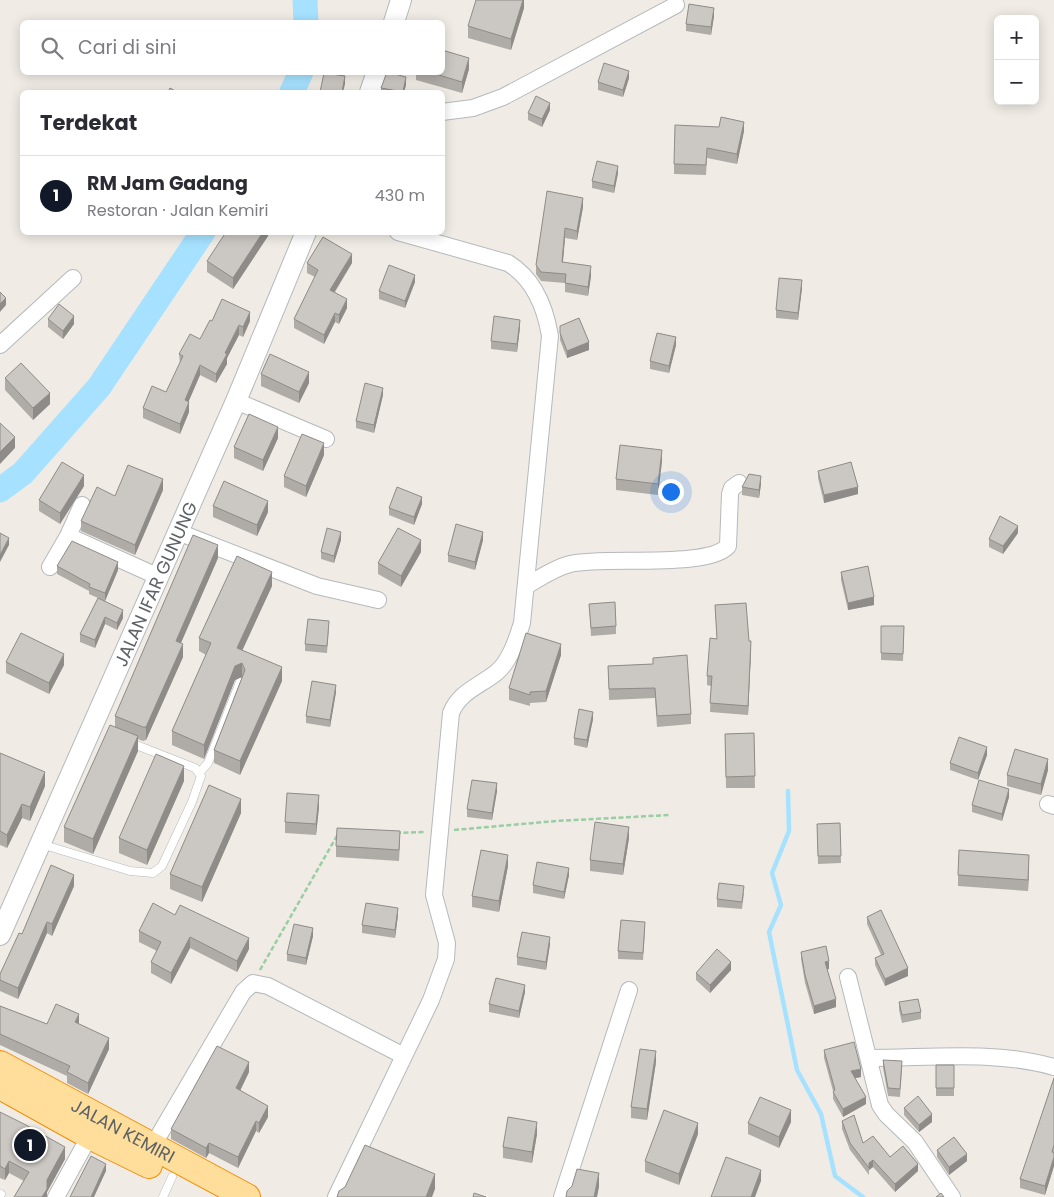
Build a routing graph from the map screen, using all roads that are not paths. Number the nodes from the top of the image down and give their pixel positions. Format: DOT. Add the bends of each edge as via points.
graph roads {
  1 [pos="401,0"];
  2 [pos="676,5"];
  3 [pos="395,20"];
  4 [pos="376,75"];
  5 [pos="371,90"];
  6 [pos="445,112"];
  7 [pos="305,235"];
  8 [pos="409,235"];
  9 [pos="73,278"];
  10 [pos="0,345"];
  11 [pos="236,401"];
  12 [pos="326,439"];
  13 [pos="739,483"];
  14 [pos="82,505"];
  15 [pos="178,532"];
  16 [pos="68,536"];
  17 [pos="50,567"];
  18 [pos="158,577"];
  19 [pos="526,586"];
  20 [pos="378,600"];
  21 [pos="240,682"];
  22 [pos="124,740"];
  23 [pos="200,772"];
  24 [pos="41,844"];
  25 [pos="0,935"];
  26 [pos="848,977"];
  27 [pos="629,990"];
  28 [pos="404,1056"];
  29 [pos="869,1058"];
  30 [pos="0,1064"];
  31 [pos="1054,1067"];
  32 [pos="0,1086"];
  33 [pos="94,1128"];
  34 [pos="148,1155"];
  35 [pos="167,1187"];
  36 [pos="56,1197"];
  37 [pos="209,1197"];
  38 [pos="247,1197"];
  39 [pos="336,1197"];
  40 [pos="562,1197"];
  41 [pos="952,1197"];
  1 -- 3 [label="street"];
  2 -- 6 [label="street" via="504,97 473,108"];
  4 -- 5 [label="street"];
  7 -- 11 [label="street, JALAN IFAR GUNUNG"];
  8 -- 19 [label="street" via="508,263 527,278 547,316 549,345"];
  9 -- 10 [label="street"];
  11 -- 12 [label="street"];
  11 -- 15 [label="street, JALAN IFAR GUNUNG"];
  13 -- 19 [label="street" via="730,494 728,546 724,550 689,559 570,564"];
  14 -- 16 [label="street"];
  15 -- 18 [label="street, JALAN IFAR GUNUNG"];
  15 -- 20 [label="street" via="317,586"];
  16 -- 17 [label="street"];
  16 -- 18 [label="street"];
  18 -- 24 [label="street, JALAN IFAR GUNUNG" via="96,728"];
  19 -- 28 [label="street" via="522,624 505,663 498,672 459,698 451,713 434,895 447,943 446,958 431,1000"];
  21 -- 23 [label="lane" via="208,763"];
  22 -- 23 [label="lane"];
  23 -- 24 [label="lane" via="192,802 162,866 153,873 130,871"];
  24 -- 25 [label="street, JALAN IFAR GUNUNG"];
  26 -- 29 [label="street"];
  27 -- 40 [label="street"];
  28 -- 34 [label="street" via="268,986 253,983 243,992"];
  28 -- 39 [label="street"];
  29 -- 31 [label="street" via="1011,1058"];
  29 -- 41 [label="street" via="880,1105 915,1142"];
  30 -- 33 [label="highway, JALAN KEMIRI"];
  32 -- 33 [label="highway, JALAN KEMIRI"];
  33 -- 34 [label="highway, JALAN KEMIRI"];
  33 -- 36 [label="street"];
  34 -- 35 [label="highway, JALAN KEMIRI"];
  34 -- 38 [label="highway, JALAN KEMIRI"];
  35 -- 37 [label="highway, JALAN KEMIRI"];
}
